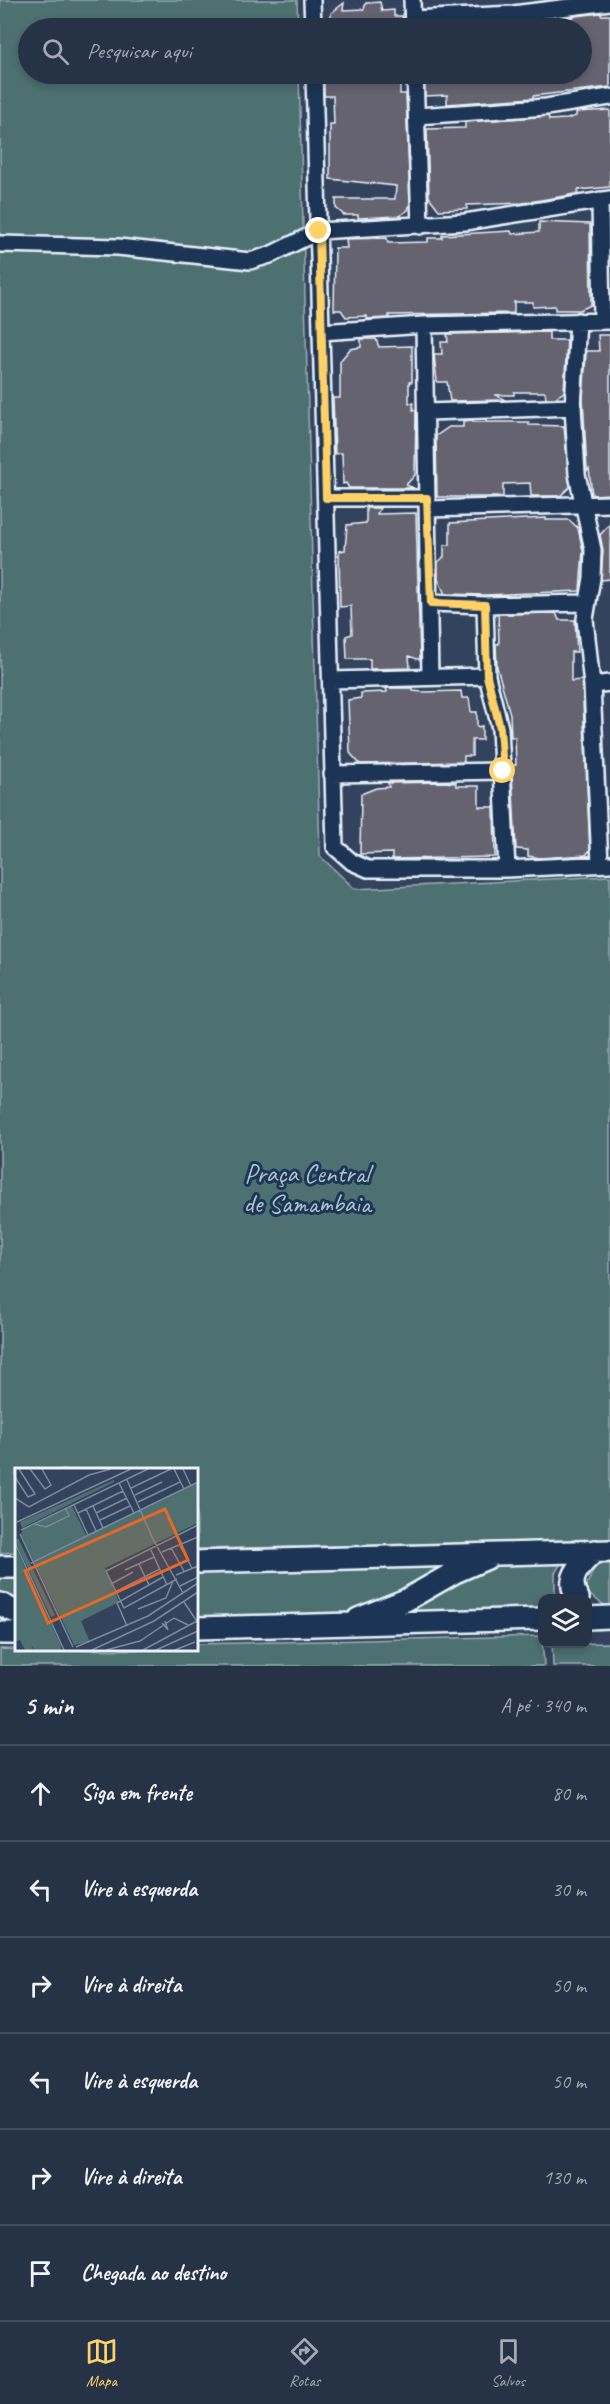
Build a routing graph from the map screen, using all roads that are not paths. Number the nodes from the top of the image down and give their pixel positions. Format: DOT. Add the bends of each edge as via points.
graph roads {
  1 [pos="312,0"];
  2 [pos="412,0"];
  3 [pos="610,2"];
  4 [pos="569,3"];
  5 [pos="513,7"];
  6 [pos="313,18"];
  7 [pos="413,18"];
  8 [pos="448,18"];
  9 [pos="314,84"];
  10 [pos="415,84"];
  11 [pos="610,97"];
  12 [pos="417,116"];
  13 [pos="605,200"];
  14 [pos="420,225"];
  15 [pos="319,231"];
  16 [pos="0,244"];
  17 [pos="578,321"];
  18 [pos="606,321"];
  19 [pos="424,325"];
  20 [pos="321,332"];
  21 [pos="573,407"];
  22 [pos="427,412"];
  23 [pos="326,498"];
  24 [pos="428,503"];
  25 [pos="585,504"];
  26 [pos="610,504"];
  27 [pos="431,603"];
  28 [pos="587,603"];
  29 [pos="485,605"];
  30 [pos="487,676"];
  31 [pos="430,677"];
  32 [pos="331,680"];
  33 [pos="610,683"];
  34 [pos="592,685"];
  35 [pos="503,771"];
  36 [pos="332,774"];
  37 [pos="605,864"];
  38 [pos="507,869"];
  39 [pos="602,1551"];
  40 [pos="499,1554"];
  41 [pos="198,1562"];
  42 [pos="576,1594"];
  43 [pos="0,1604"];
  44 [pos="15,1612"];
  45 [pos="538,1619"];
  46 [pos="344,1624"];
  47 [pos="198,1628"];
  1 -- 6 [label="street"];
  2 -- 7 [label="street"];
  3 -- 4 [label="street"];
  4 -- 5 [label="street"];
  5 -- 8 [label="street"];
  9 -- 15 [label="street"];
  10 -- 12 [label="street"];
  11 -- 12 [label="street" via="546,107"];
  12 -- 14 [label="street"];
  13 -- 14 [label="street" via="465,222"];
  13 -- 18 [label="street"];
  14 -- 15 [label="street"];
  15 -- 16 [label="street" via="250,261 118,247"];
  15 -- 20 [label="street"];
  17 -- 18 [label="street"];
  17 -- 19 [label="street"];
  17 -- 21 [label="street"];
  19 -- 20 [label="street"];
  19 -- 22 [label="street"];
  20 -- 23 [label="street"];
  21 -- 22 [label="street"];
  21 -- 25 [label="street" via="577,474"];
  22 -- 24 [label="street"];
  23 -- 24 [label="street"];
  23 -- 32 [label="street"];
  24 -- 25 [label="street"];
  24 -- 27 [label="street"];
  25 -- 26 [label="street"];
  25 -- 28 [label="street" via="592,550"];
  27 -- 29 [label="street"];
  27 -- 31 [label="street"];
  28 -- 29 [label="street"];
  28 -- 34 [label="street" via="586,644"];
  29 -- 30 [label="street"];
  30 -- 31 [label="street"];
  30 -- 35 [label="street" via="500,728"];
  31 -- 32 [label="street"];
  32 -- 36 [label="street"];
  33 -- 34 [label="street"];
  34 -- 37 [label="street"];
  35 -- 36 [label="street"];
  35 -- 38 [label="street"];
  36 -- 38 [label="street" via="335,847 352,862 368,869"];
  37 -- 38 [label="street"];
  39 -- 40 [label="main road"];
  39 -- 42 [label="main road" via="575,1572 572,1585"];
  40 -- 41 [label="main road"];
  40 -- 46 [label="main road" via="455,1572 406,1600"];
  43 -- 44 [label="main road"];
  45 -- 46 [label="main road"];
  46 -- 47 [label="main road"];
}
